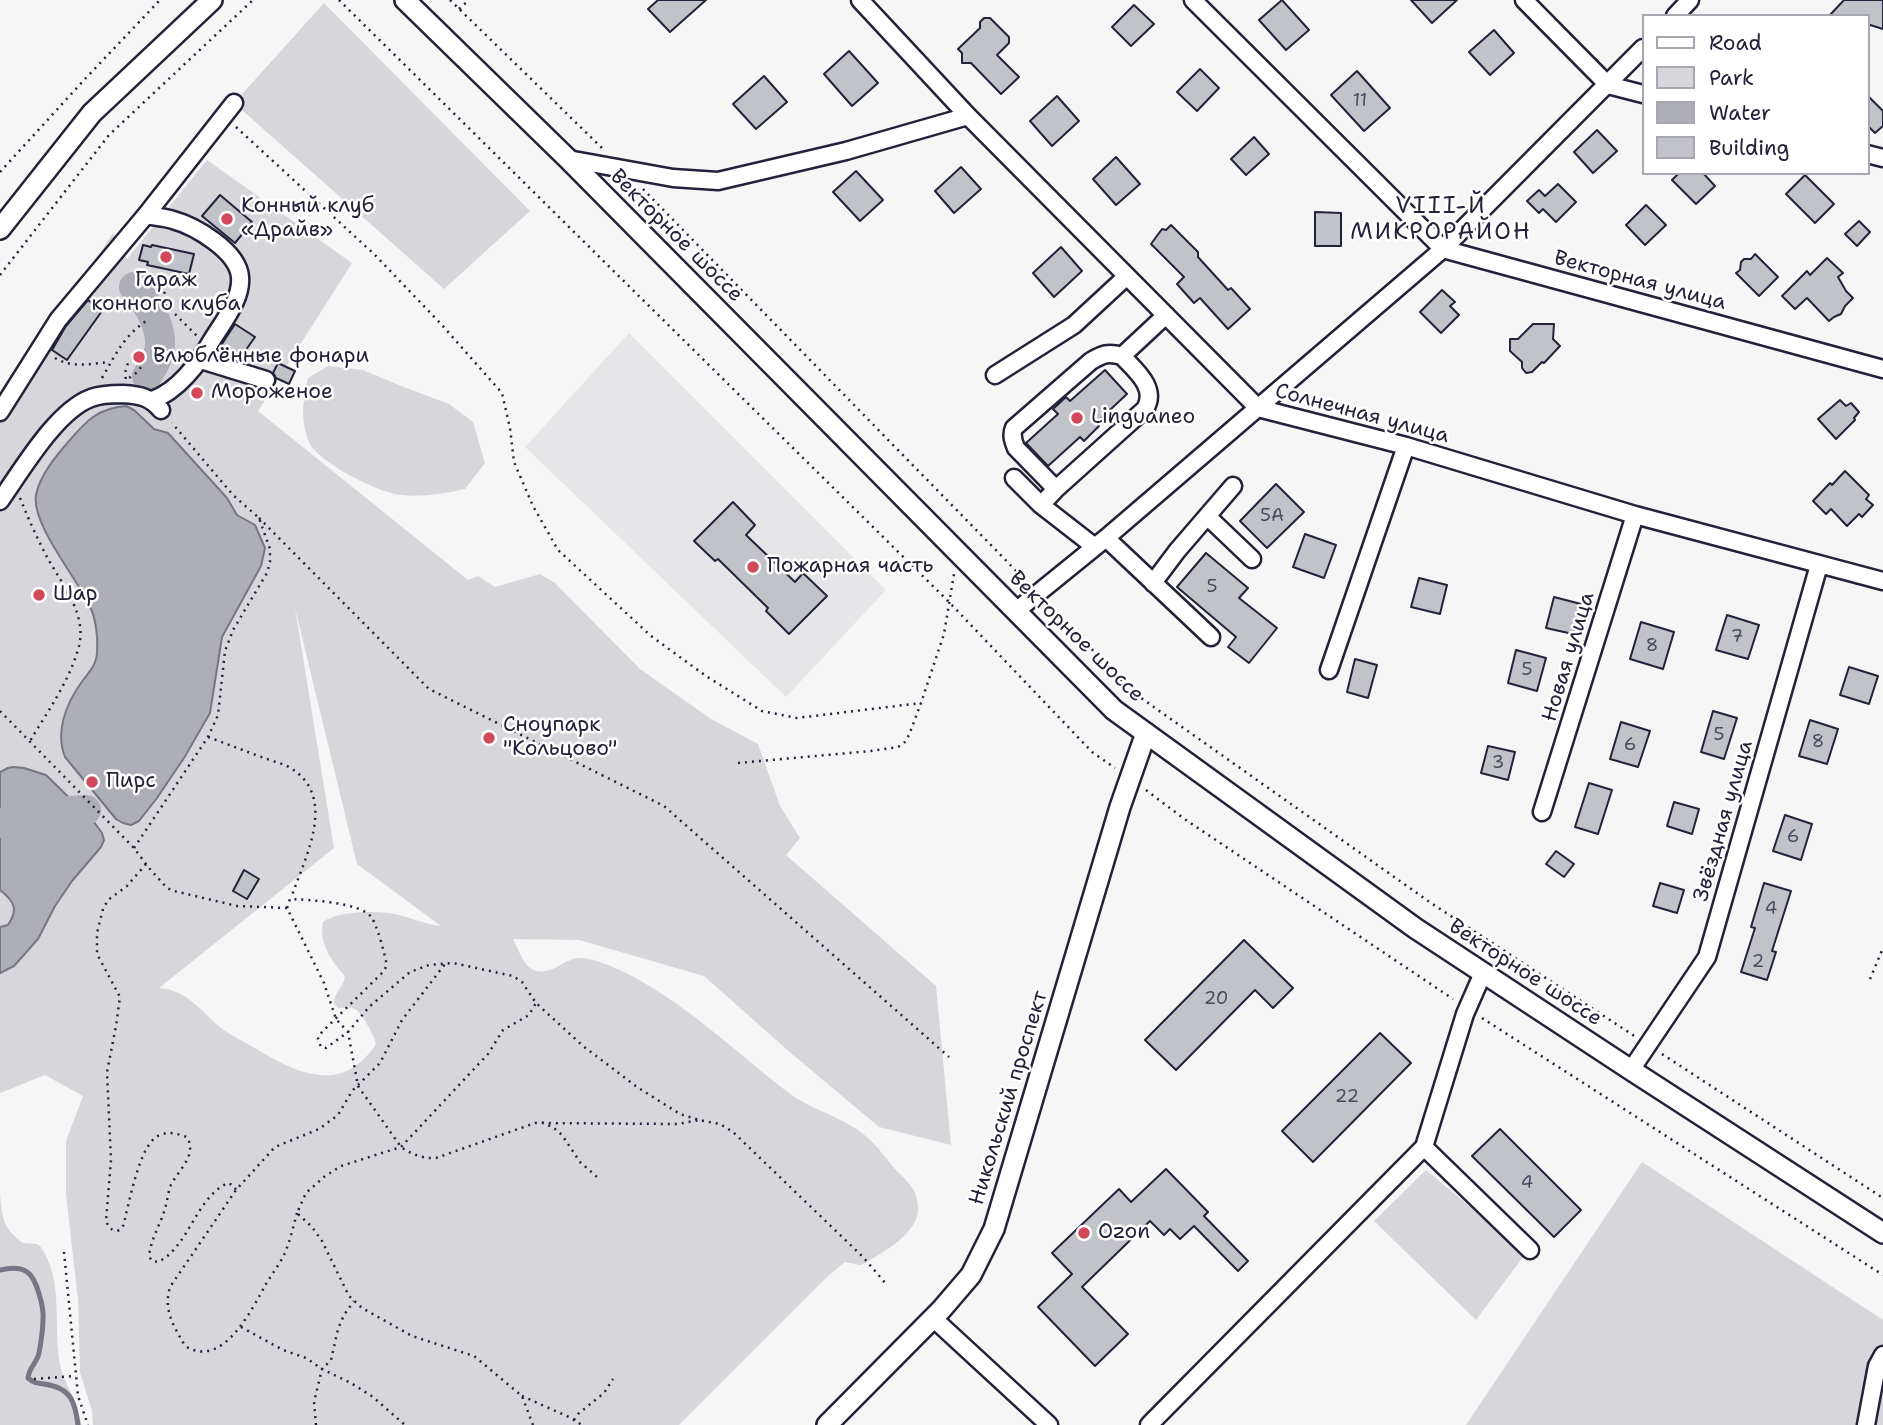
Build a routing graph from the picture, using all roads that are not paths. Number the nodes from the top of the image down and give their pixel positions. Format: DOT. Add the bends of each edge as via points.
graph roads {
  1 [pos="212,0"];
  2 [pos="405,0"];
  3 [pos="860,0"];
  4 [pos="1193,0"];
  5 [pos="1524,0"];
  6 [pos="1690,0"];
  7 [pos="1677,14"];
  8 [pos="1642,49"];
  9 [pos="1608,85"];
  10 [pos="1642,94"];
  11 [pos="234,103"];
  12 [pos="968,116"];
  13 [pos="568,159"];
  14 [pos="146,215"];
  15 [pos="0,229"];
  16 [pos="1443,249"];
  17 [pos="1127,276"];
  18 [pos="1166,315"];
  19 [pos="203,355"];
  20 [pos="1122,355"];
  21 [pos="1883,369"];
  22 [pos="995,374"];
  23 [pos="266,380"];
  24 [pos="1258,408"];
  25 [pos="0,412"];
  26 [pos="1406,446"];
  27 [pos="1014,478"];
  28 [pos="1233,486"];
  29 [pos="1056,489"];
  30 [pos="0,501"];
  31 [pos="1041,505"];
  32 [pos="1635,515"];
  33 [pos="1207,516"];
  34 [pos="1100,542"];
  35 [pos="1252,559"];
  36 [pos="1819,565"];
  37 [pos="1883,581"];
  38 [pos="1153,583"];
  39 [pos="1016,611"];
  40 [pos="1211,637"];
  41 [pos="1329,670"];
  42 [pos="1146,733"];
  43 [pos="1542,812"];
  44 [pos="1483,973"];
  45 [pos="1631,1070"];
  46 [pos="1424,1147"];
  47 [pos="1883,1233"];
  48 [pos="1530,1250"];
  49 [pos="933,1318"];
  50 [pos="1883,1355"];
  51 [pos="827,1425"];
  52 [pos="1049,1425"];
  53 [pos="1149,1425"];
  54 [pos="1866,1425"];
  1 -- 15 [label="main road" via="92,113"];
  2 -- 13 [label="main road, Векторное шоссе"];
  3 -- 12 [label="street, Солнечная улица"];
  4 -- 16 [label="street, Векторная улица"];
  5 -- 9 [label="street"];
  6 -- 7 [label="street"];
  8 -- 9 [label="street"];
  9 -- 10 [label="street"];
  9 -- 16 [label="street"];
  11 -- 14 [label="street"];
  12 -- 13 [label="street" via="718,181 673,178"];
  12 -- 17 [label="street, Солнечная улица"];
  13 -- 39 [label="main road, Векторное шоссе"];
  14 -- 19 [label="street" via="192,228 221,246 236,263 239,289"];
  14 -- 25 [label="street" via="58,320"];
  16 -- 21 [label="street, Векторная улица"];
  16 -- 24 [label="street"];
  17 -- 18 [label="street, Солнечная улица"];
  17 -- 22 [label="street" via="1074,325"];
  18 -- 20 [label="street"];
  18 -- 24 [label="street, Солнечная улица"];
  19 -- 23 [label="street"];
  19 -- 30 [label="street" via="156,405 137,394 105,394 75,406"];
  20 -- 29 [label="street" via="1146,383 1149,402"];
  20 -- 29 [label="street" via="1110,352 1091,361 1014,428 1016,448"];
  24 -- 26 [label="street, Солнечная улица"];
  24 -- 34 [label="street"];
  26 -- 32 [label="street, Солнечная улица"];
  26 -- 41 [label="street"];
  27 -- 31 [label="street"];
  28 -- 33 [label="street"];
  29 -- 31 [label="street"];
  31 -- 34 [label="street"];
  32 -- 36 [label="street, Солнечная улица"];
  32 -- 43 [label="street, Новая улица"];
  33 -- 35 [label="street"];
  33 -- 38 [label="street"];
  34 -- 38 [label="street"];
  34 -- 39 [label="street"];
  36 -- 37 [label="street, Солнечная улица"];
  36 -- 45 [label="street, Звёздная улица" via="1707,957"];
  38 -- 40 [label="street"];
  39 -- 42 [label="main road, Векторное шоссе" via="1114,710"];
  42 -- 44 [label="main road, Векторное шоссе"];
  42 -- 49 [label="main road, Никольский проспект" via="994,1229 971,1275"];
  44 -- 45 [label="main road, Векторное шоссе"];
  44 -- 46 [label="street" via="1465,1014"];
  45 -- 47 [label="main road, Векторное шоссе"];
  46 -- 48 [label="street"];
  46 -- 53 [label="street"];
  49 -- 51 [label="main road, Никольский проспект"];
  49 -- 52 [label="street"];
  50 -- 54 [label="street"];
}
